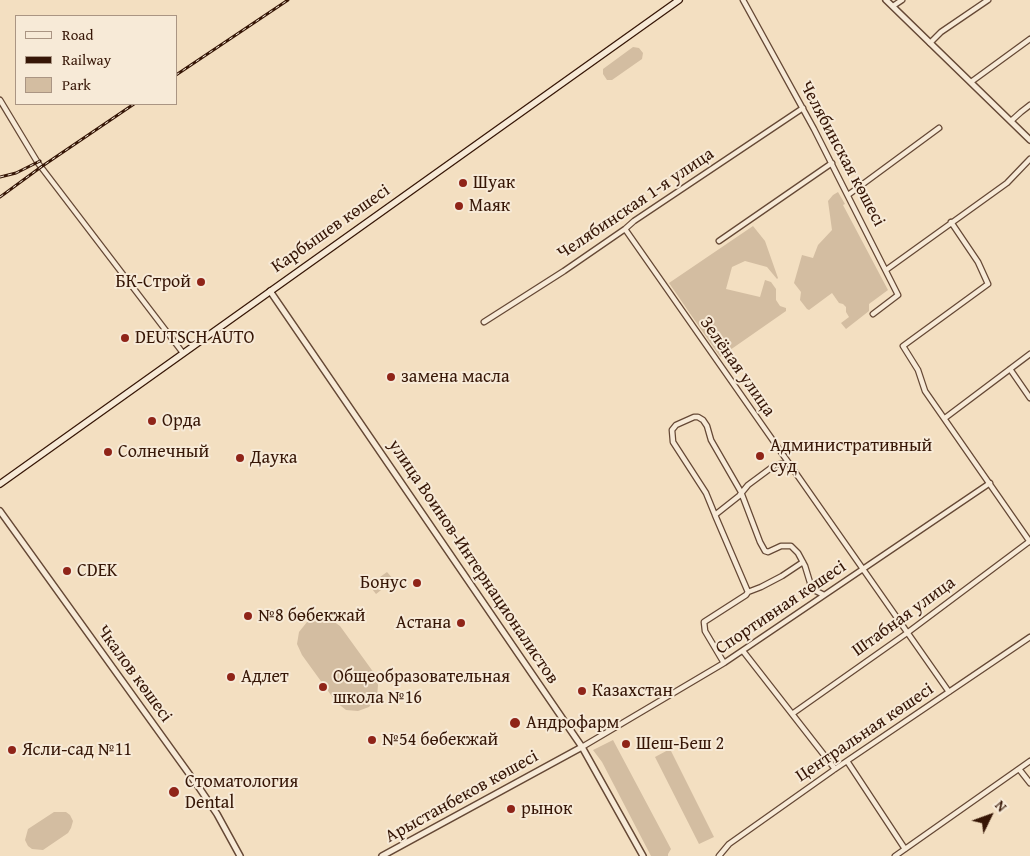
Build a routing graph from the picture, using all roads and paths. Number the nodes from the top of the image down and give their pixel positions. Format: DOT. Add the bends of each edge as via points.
graph roads {
  1 [pos="679,0"];
  2 [pos="743,0"];
  3 [pos="886,0"];
  4 [pos="902,0"];
  5 [pos="988,0"];
  6 [pos="893,6"];
  7 [pos="1030,39"];
  8 [pos="930,43"];
  9 [pos="971,82"];
  10 [pos="0,100"];
  11 [pos="1030,105"];
  12 [pos="803,108"];
  13 [pos="1011,121"];
  14 [pos="939,128"];
  15 [pos="1030,140"];
  16 [pos="1030,159"];
  17 [pos="832,163"];
  18 [pos="848,195"];
  19 [pos="951,222"];
  20 [pos="625,229"];
  21 [pos="719,241"];
  22 [pos="886,270"];
  23 [pos="270,291"];
  24 [pos="873,314"];
  25 [pos="484,322"];
  26 [pos="183,353"];
  27 [pos="1030,354"];
  28 [pos="1010,369"];
  29 [pos="1030,398"];
  30 [pos="945,418"];
  31 [pos="788,463"];
  32 [pos="990,483"];
  33 [pos="0,484"];
  34 [pos="741,492"];
  35 [pos="0,511"];
  36 [pos="714,515"];
  37 [pos="1030,542"];
  38 [pos="803,562"];
  39 [pos="863,569"];
  40 [pos="748,592"];
  41 [pos="824,595"];
  42 [pos="907,633"];
  43 [pos="1030,637"];
  44 [pos="743,651"];
  45 [pos="724,664"];
  46 [pos="948,692"];
  47 [pos="792,714"];
  48 [pos="582,747"];
  49 [pos="847,760"];
  50 [pos="1030,761"];
  51 [pos="835,769"];
  52 [pos="1019,769"];
  53 [pos="1030,783"];
  54 [pos="905,849"];
  55 [pos="240,856"];
  56 [pos="382,856"];
  57 [pos="643,856"];
  58 [pos="719,856"];
  59 [pos="895,856"];
  1 -- 23 [label="main road, Карбышев көшесі"];
  2 -- 12 [label="street, Челябинская көшесі"];
  3 -- 6 [label="street"];
  4 -- 6 [label="street"];
  5 -- 8 [label="street"];
  6 -- 8 [label="street"];
  7 -- 9 [label="street"];
  8 -- 9 [label="street"];
  9 -- 13 [label="street"];
  10 -- 26 [label="street" via="38,163"];
  11 -- 13 [label="street"];
  12 -- 17 [label="street, Челябинская көшесі"];
  12 -- 20 [label="street, Челябинская 1-я улица"];
  13 -- 15 [label="street"];
  14 -- 18 [label="street"];
  16 -- 19 [label="street" via="1007,183"];
  17 -- 18 [label="street, Челябинская көшесі"];
  17 -- 21 [label="street"];
  18 -- 22 [label="street, Челябинская көшесі"];
  19 -- 22 [label="street"];
  19 -- 30 [label="street" via="978,262 988,284 904,346 918,370 925,391"];
  20 -- 25 [label="street, Челябинская 1-я улица"];
  20 -- 31 [label="street, Зелёная улица"];
  22 -- 24 [label="street, Челябинская көшесі" via="898,295"];
  23 -- 26 [label="main road, Карбышев көшесі"];
  23 -- 48 [label="street, улица Воинов-Интернационалистов"];
  26 -- 33 [label="main road, Карбышев көшесі"];
  27 -- 28 [label="street"];
  28 -- 29 [label="street"];
  28 -- 30 [label="street"];
  30 -- 32 [label="street"];
  31 -- 34 [label="street" via="775,465"];
  31 -- 39 [label="street, Зелёная улица"];
  32 -- 37 [label="street"];
  32 -- 39 [label="street, Спортивная көшесі"];
  34 -- 36 [label="street"];
  34 -- 36 [label="street" via="703,420 698,416 676,425 672,430 674,442 706,493"];
  34 -- 38 [label="street" via="765,551 791,546"];
  35 -- 55 [label="street, Чкалов көшесі" via="200,789"];
  36 -- 40 [label="street"];
  37 -- 42 [label="street, Штабная улица"];
  38 -- 40 [label="street"];
  38 -- 41 [label="street" via="812,589"];
  39 -- 41 [label="street, Спортивная көшесі"];
  39 -- 42 [label="street, Зелёная улица"];
  40 -- 45 [label="street" via="704,622 705,631"];
  41 -- 44 [label="street, Спортивная көшесі"];
  42 -- 46 [label="street, Зелёная улица"];
  42 -- 47 [label="street, Штабная улица"];
  43 -- 46 [label="street, Центральная көшесі"];
  44 -- 45 [label="street, Спортивная көшесі"];
  44 -- 47 [label="street"];
  45 -- 48 [label="street, Спортивная көшесі"];
  46 -- 49 [label="street, Центральная көшесі"];
  47 -- 51 [label="street"];
  48 -- 56 [label="street, Арыстанбеков көшесі"];
  48 -- 57 [label="street, улица Воинов-Интернационалистов"];
  49 -- 51 [label="street, Центральная көшесі"];
  49 -- 54 [label="street"];
  50 -- 52 [label="street"];
  51 -- 58 [label="street, Центральная көшесі" via="729,844"];
  52 -- 53 [label="street"];
  52 -- 54 [label="street"];
  54 -- 59 [label="street"];
}
